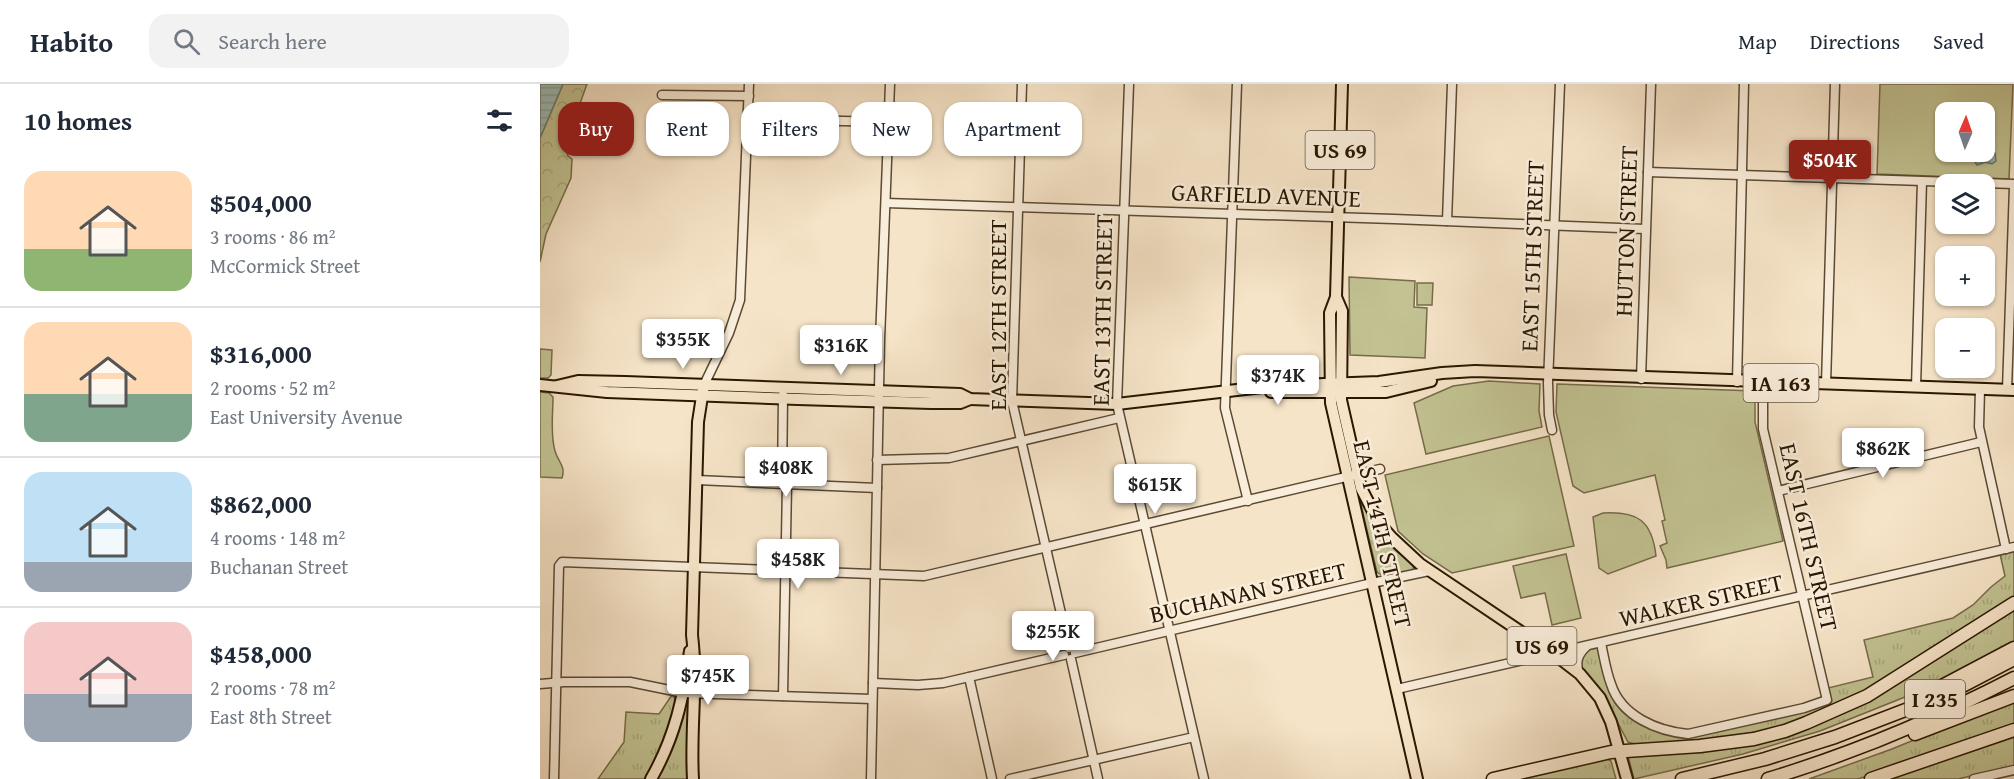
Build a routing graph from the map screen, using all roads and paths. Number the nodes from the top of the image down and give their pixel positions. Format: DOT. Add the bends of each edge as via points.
graph roads {
  1 [pos="749,84"];
  2 [pos="890,84"];
  3 [pos="1022,84"];
  4 [pos="1130,84"];
  5 [pos="1237,84"];
  6 [pos="1342,84"];
  7 [pos="1452,84"];
  8 [pos="1560,84"];
  9 [pos="1651,84"];
  10 [pos="1744,84"];
  11 [pos="1835,84"];
  12 [pos="662,95"];
  13 [pos="749,96"];
  14 [pos="749,102"];
  15 [pos="890,102"];
  16 [pos="746,156"];
  17 [pos="888,156"];
  18 [pos="1648,171"];
  19 [pos="1742,175"];
  20 [pos="1832,178"];
  21 [pos="1922,181"];
  22 [pos="2014,186"];
  23 [pos="886,203"];
  24 [pos="1017,207"];
  25 [pos="1124,210"];
  26 [pos="1231,213"];
  27 [pos="1338,217"];
  28 [pos="1447,221"];
  29 [pos="1555,225"];
  30 [pos="1645,229"];
  31 [pos="1548,374"];
  32 [pos="1641,379"];
  33 [pos="1737,381"];
  34 [pos="1762,382"];
  35 [pos="1826,384"];
  36 [pos="540,385"];
  37 [pos="1916,387"];
  38 [pos="1336,388"];
  39 [pos="1980,389"];
  40 [pos="703,390"];
  41 [pos="2010,390"];
  42 [pos="1225,392"];
  43 [pos="784,393"];
  44 [pos="879,397"];
  45 [pos="1011,401"];
  46 [pos="1117,404"];
  47 [pos="1119,418"];
  48 [pos="1552,430"];
  49 [pos="1021,442"];
  50 [pos="1981,442"];
  51 [pos="877,460"];
  52 [pos="1380,469"];
  53 [pos="1353,475"];
  54 [pos="697,480"];
  55 [pos="785,484"];
  56 [pos="877,488"];
  57 [pos="1778,491"];
  58 [pos="1248,501"];
  59 [pos="1144,525"];
  60 [pos="1045,548"];
  61 [pos="2010,548"];
  62 [pos="694,566"];
  63 [pos="786,570"];
  64 [pos="1430,571"];
  65 [pos="875,573"];
  66 [pos="1372,583"];
  67 [pos="1803,596"];
  68 [pos="2014,603"];
  69 [pos="1170,630"];
  70 [pos="1601,643"];
  71 [pos="1587,646"];
  72 [pos="2014,648"];
  73 [pos="1070,654"];
  74 [pos="1554,654"];
  75 [pos="2014,659"];
  76 [pos="1580,674"];
  77 [pos="969,677"];
  78 [pos="2014,678"];
  79 [pos="556,683"];
  80 [pos="873,683"];
  81 [pos="540,684"];
  82 [pos="1397,689"];
  83 [pos="689,693"];
  84 [pos="783,696"];
  85 [pos="2014,696"];
  86 [pos="872,699"];
  87 [pos="1852,730"];
  88 [pos="2014,730"];
  89 [pos="1194,737"];
  90 [pos="1859,749"];
  91 [pos="1620,751"];
  92 [pos="1094,760"];
  93 [pos="2014,770"];
  94 [pos="554,779"];
  95 [pos="651,779"];
  96 [pos="693,779"];
  97 [pos="871,779"];
  98 [pos="992,779"];
  99 [pos="1010,779"];
  100 [pos="1098,779"];
  101 [pos="1204,779"];
  102 [pos="1417,779"];
  103 [pos="1493,779"];
  104 [pos="1627,779"];
  105 [pos="1682,779"];
  106 [pos="1768,779"];
  107 [pos="1871,779"];
  108 [pos="1974,779"];
  1 -- 13 [label="street"];
  2 -- 15 [label="street"];
  3 -- 24 [label="street, EAST 12TH STREET"];
  4 -- 25 [label="street, EAST 13TH STREET"];
  5 -- 26 [label="street"];
  6 -- 27 [label="main road, EAST 14TH STREET / US 69"];
  7 -- 28 [label="street"];
  8 -- 29 [label="street, EAST 15TH STREET"];
  9 -- 18 [label="street, HUTTON STREET"];
  10 -- 19 [label="street"];
  11 -- 20 [label="street"];
  12 -- 13 [label="street"];
  13 -- 14 [label="street"];
  16 -- 40 [label="street" via="740,300"];
  17 -- 23 [label="street"];
  18 -- 19 [label="street"];
  18 -- 30 [label="street, HUTTON STREET"];
  19 -- 20 [label="street"];
  19 -- 33 [label="street"];
  20 -- 21 [label="street"];
  20 -- 35 [label="street"];
  21 -- 22 [label="street"];
  21 -- 37 [label="street"];
  22 -- 41 [label="street"];
  23 -- 24 [label="street, GARFIELD AVENUE"];
  23 -- 44 [label="street"];
  24 -- 25 [label="street, GARFIELD AVENUE"];
  24 -- 45 [label="street, EAST 12TH STREET"];
  25 -- 26 [label="street, GARFIELD AVENUE"];
  25 -- 46 [label="street, EAST 13TH STREET"];
  26 -- 27 [label="street, GARFIELD AVENUE"];
  26 -- 42 [label="street"];
  27 -- 28 [label="street, GARFIELD AVENUE"];
  27 -- 38 [label="main road, EAST 14TH STREET / US 69" via="1336,297 1330,313"];
  28 -- 29 [label="street, GARFIELD AVENUE"];
  29 -- 30 [label="street, GARFIELD AVENUE"];
  29 -- 31 [label="street, EAST 15TH STREET"];
  30 -- 32 [label="street, HUTTON STREET"];
  31 -- 32 [label="main road, IA 163"];
  31 -- 38 [label="main road, IA 163" via="1463,373 1386,392"];
  31 -- 48 [label="street, EAST 15TH STREET"];
  32 -- 33 [label="main road, IA 163"];
  33 -- 34 [label="main road, IA 163"];
  34 -- 35 [label="main road, IA 163"];
  34 -- 57 [label="street, EAST 16TH STREET" via="1764,429"];
  35 -- 37 [label="main road, IA 163"];
  36 -- 40 [label="main road" via="597,392"];
  37 -- 39 [label="main road, IA 163"];
  38 -- 42 [label="main road"];
  38 -- 53 [label="main road, EAST 14TH STREET / US 69"];
  39 -- 41 [label="main road, IA 163"];
  39 -- 50 [label="street"];
  40 -- 43 [label="main road"];
  40 -- 54 [label="main road" via="698,414"];
  42 -- 46 [label="main road"];
  42 -- 58 [label="street" via="1225,408"];
  43 -- 44 [label="main road"];
  43 -- 55 [label="street"];
  44 -- 45 [label="main road" via="960,403 970,399"];
  44 -- 51 [label="street"];
  45 -- 46 [label="main road"];
  45 -- 49 [label="street, EAST 12TH STREET"];
  46 -- 47 [label="street, EAST 13TH STREET"];
  47 -- 49 [label="street"];
  47 -- 59 [label="street, EAST 13TH STREET"];
  49 -- 51 [label="street" via="938,460"];
  49 -- 60 [label="street, EAST 12TH STREET"];
  50 -- 57 [label="street"];
  50 -- 61 [label="street"];
  51 -- 56 [label="street"];
  52 -- 53 [label="street"];
  53 -- 58 [label="street"];
  53 -- 64 [label="main road, US 69" via="1379,523"];
  53 -- 66 [label="main road, EAST 14TH STREET / US 69"];
  54 -- 55 [label="street"];
  54 -- 62 [label="main road"];
  55 -- 56 [label="street"];
  55 -- 63 [label="street"];
  56 -- 65 [label="street"];
  57 -- 67 [label="street, EAST 16TH STREET"];
  58 -- 59 [label="street"];
  59 -- 60 [label="street"];
  59 -- 69 [label="street, EAST 13TH STREET"];
  60 -- 65 [label="street" via="924,576"];
  60 -- 73 [label="street, EAST 12TH STREET"];
  61 -- 67 [label="street, WALKER STREET"];
  62 -- 63 [label="street"];
  62 -- 79 [label="street" via="560,562"];
  62 -- 83 [label="main road"];
  63 -- 65 [label="street"];
  63 -- 84 [label="street"];
  64 -- 66 [label="street, BUCHANAN STREET"];
  64 -- 74 [label="main road, US 69"];
  65 -- 80 [label="street"];
  66 -- 69 [label="street, BUCHANAN STREET"];
  66 -- 82 [label="main road, EAST 14TH STREET / US 69"];
  67 -- 70 [label="street, WALKER STREET"];
  67 -- 70 [label="street, EAST 16TH STREET" via="1827,700 1804,708 1688,734 1671,733 1627,711 1611,685"];
  68 -- 91 [label="highway" via="1867,696 1796,727 1725,744"];
  69 -- 73 [label="street, BUCHANAN STREET"];
  69 -- 89 [label="street, EAST 13TH STREET"];
  70 -- 71 [label="street, WALKER STREET"];
  71 -- 74 [label="street, WALKER STREET"];
  71 -- 76 [label="street" via="1576,662"];
  72 -- 87 [label="highway"];
  73 -- 77 [label="street, BUCHANAN STREET"];
  73 -- 92 [label="street, EAST 12TH STREET"];
  74 -- 76 [label="main road, US 69"];
  74 -- 82 [label="street, WALKER STREET"];
  75 -- 87 [label="highway, I 235" via="1947,694"];
  76 -- 91 [label="main road, US 69" via="1600,698"];
  77 -- 80 [label="street, BUCHANAN STREET" via="934,684"];
  77 -- 98 [label="street"];
  78 -- 90 [label="highway, I 235"];
  79 -- 81 [label="street"];
  79 -- 83 [label="street" via="630,682"];
  79 -- 94 [label="street"];
  80 -- 86 [label="street"];
  82 -- 102 [label="main road, EAST 14TH STREET / US 69"];
  83 -- 84 [label="street"];
  83 -- 95 [label="main road"];
  83 -- 96 [label="main road"];
  84 -- 86 [label="street"];
  85 -- 90 [label="highway" via="1895,742"];
  86 -- 97 [label="street"];
  87 -- 105 [label="highway, I 235" via="1765,759"];
  88 -- 107 [label="highway"];
  89 -- 92 [label="street"];
  89 -- 101 [label="street, EAST 13TH STREET"];
  90 -- 106 [label="highway, I 235"];
  91 -- 103 [label="highway"];
  91 -- 104 [label="main road, US 69"];
  92 -- 99 [label="street"];
  92 -- 100 [label="street, EAST 12TH STREET"];
  93 -- 108 [label="street"];
}
